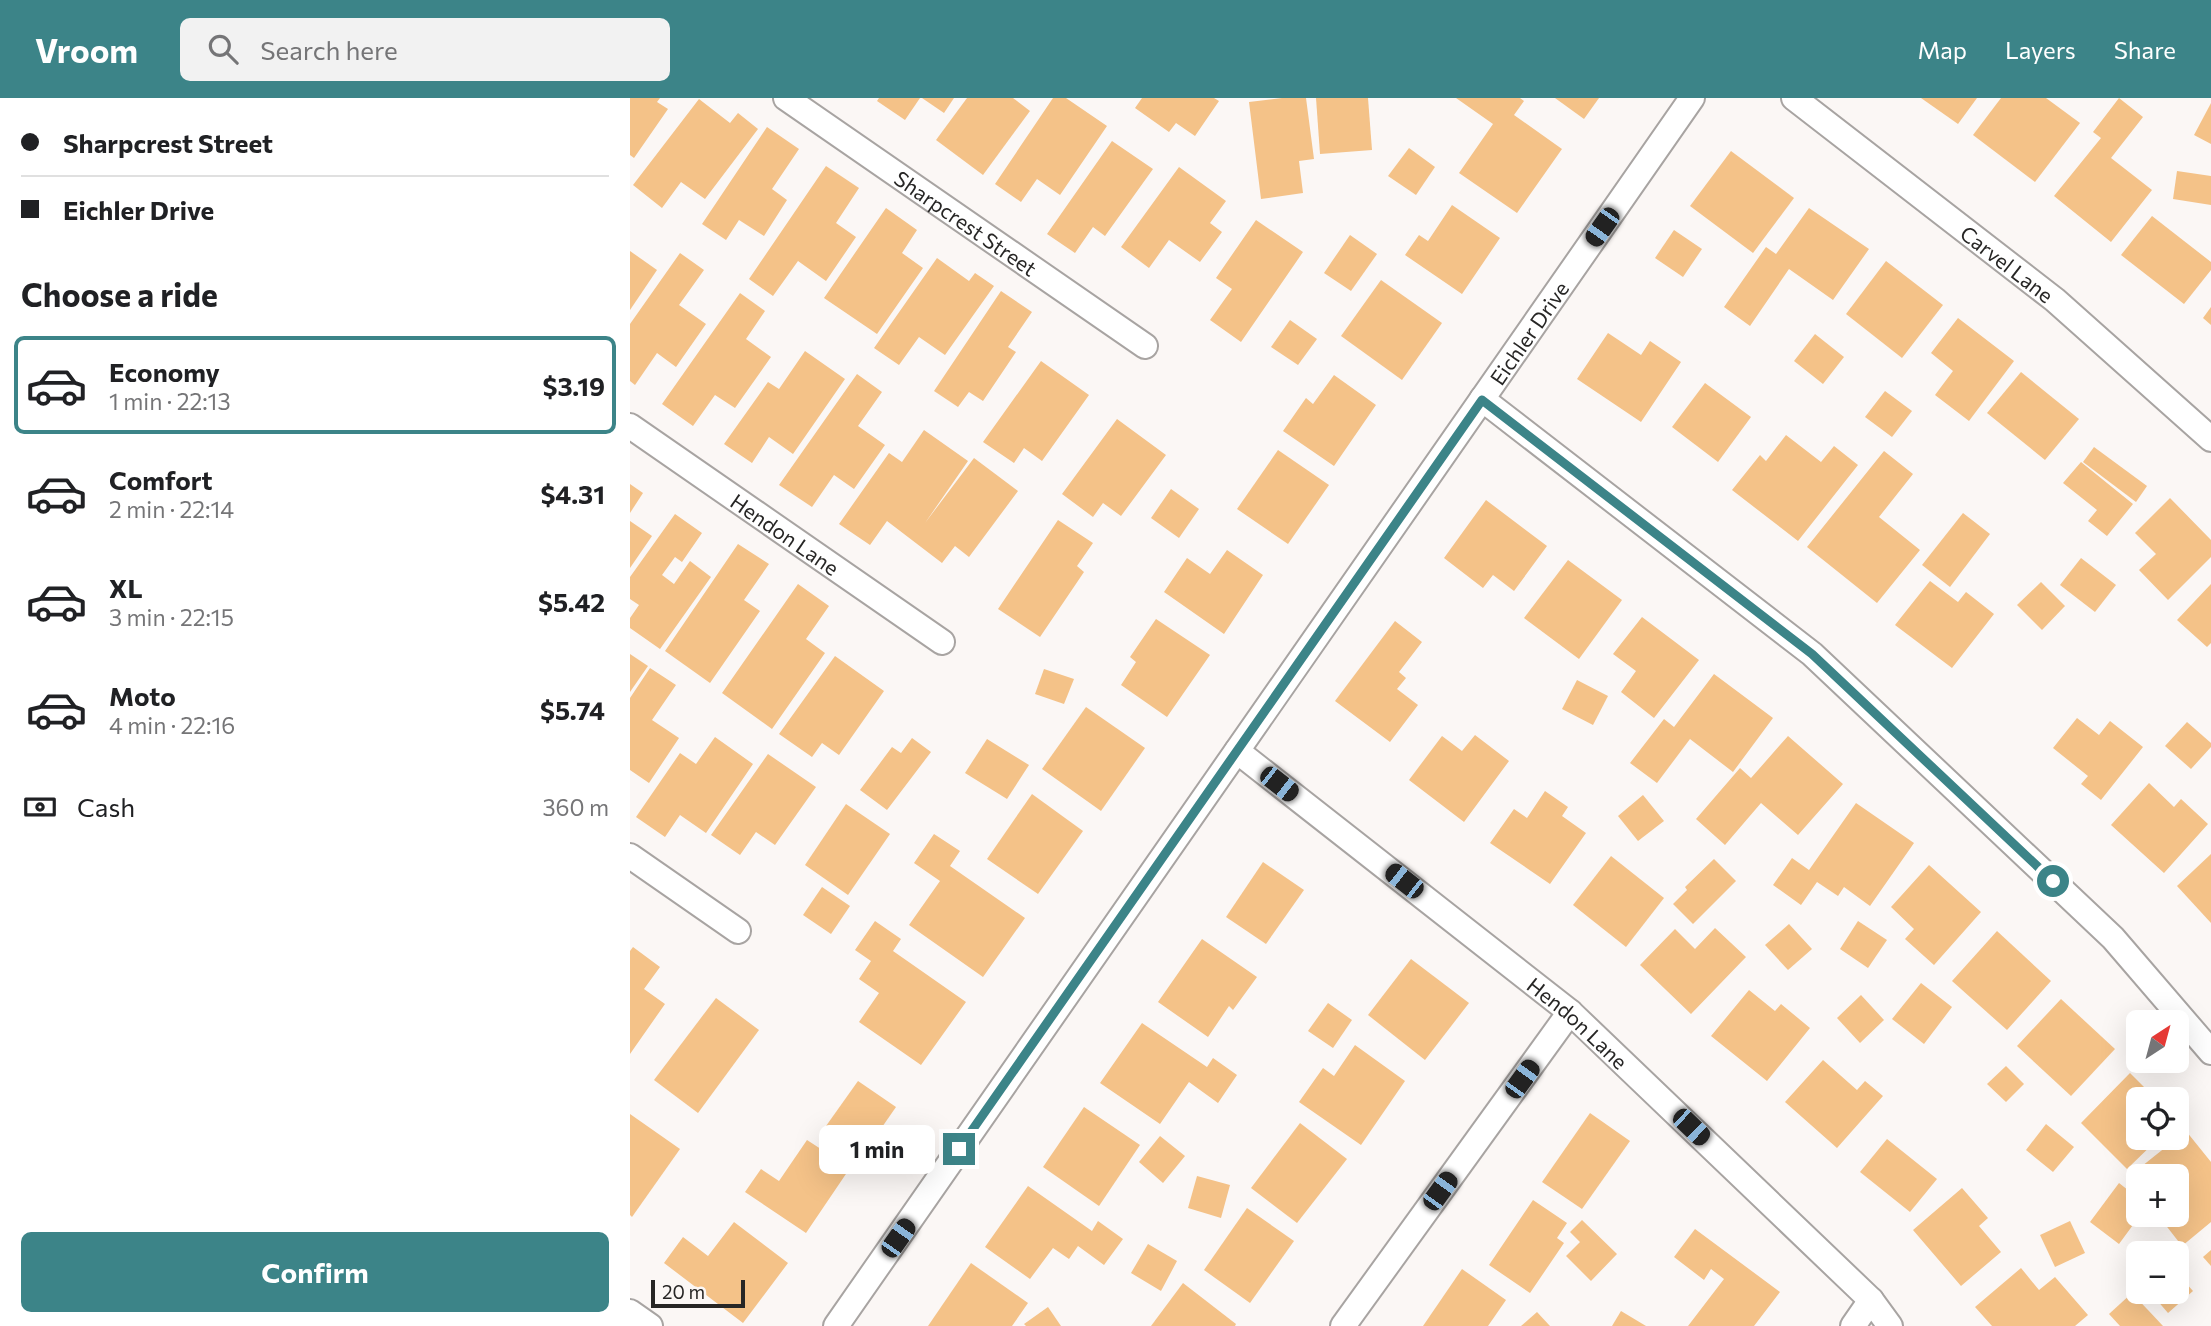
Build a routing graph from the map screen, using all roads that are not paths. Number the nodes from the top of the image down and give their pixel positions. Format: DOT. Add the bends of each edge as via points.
graph roads {
  1 [pos="786,98"];
  2 [pos="1692,98"];
  3 [pos="1794,98"];
  4 [pos="1146,346"];
  5 [pos="1482,400"];
  6 [pos="630,426"];
  7 [pos="2211,439"];
  8 [pos="942,642"];
  9 [pos="1237,751"];
  10 [pos="630,856"];
  11 [pos="738,931"];
  12 [pos="1570,1012"];
  13 [pos="2211,1052"];
  14 [pos="1871,1300"];
  15 [pos="630,1312"];
  16 [pos="650,1326"];
  17 [pos="836,1326"];
  18 [pos="1343,1326"];
  19 [pos="1853,1326"];
  20 [pos="1890,1326"];
  1 -- 4 [label="street, Sharpcrest Street"];
  2 -- 5 [label="street, Eichler Drive"];
  3 -- 7 [label="street, Carvel Lane" via="2055,300"];
  5 -- 9 [label="street, Eichler Drive"];
  5 -- 13 [label="street" via="1812,654 2113,938"];
  6 -- 8 [label="street, Hendon Lane"];
  9 -- 12 [label="street, Hendon Lane"];
  9 -- 17 [label="street, Eichler Drive"];
  10 -- 11 [label="street"];
  12 -- 14 [label="street, Hendon Lane"];
  12 -- 18 [label="street"];
  14 -- 19 [label="street"];
  14 -- 20 [label="street, Hendon Lane"];
  15 -- 16 [label="street"];
}
